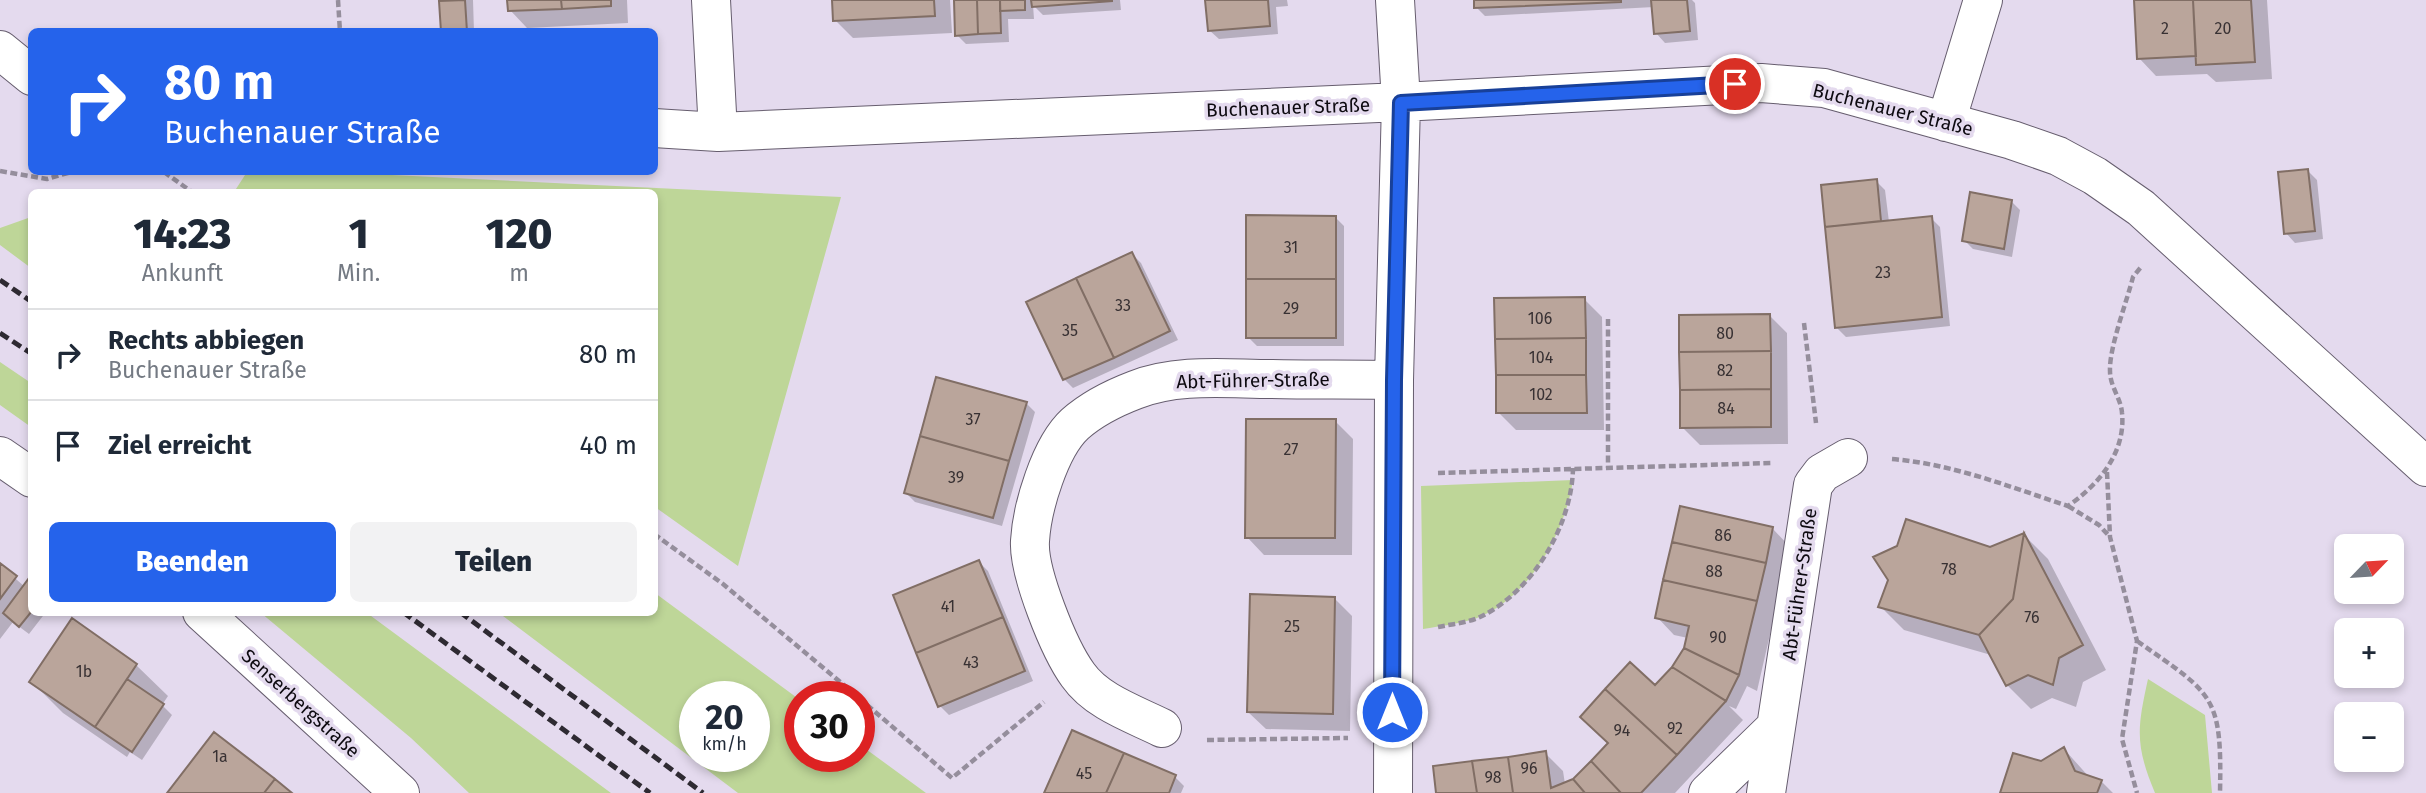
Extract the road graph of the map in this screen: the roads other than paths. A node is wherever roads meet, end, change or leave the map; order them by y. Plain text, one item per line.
1 (711, 0) edge
2 (1395, 0) edge
3 (1983, 0) edge
4 (0, 50) edge
5 (28, 73) edge
6 (1401, 103) junction
7 (1947, 122) junction
8 (658, 128) edge
9 (719, 132) junction
10 (1394, 380) junction
11 (0, 456) edge
12 (1830, 464) road end
13 (2426, 467) edge
14 (28, 475) edge
15 (206, 616) edge
16 (1786, 709) junction
17 (1162, 728) road end
18 (400, 793) edge
19 (1393, 793) edge
20 (1708, 793) edge
21 (1766, 793) edge

1 - 9 street
2 - 6 street
3 - 7 street
4 - 5 street
6 - 7 street, Buchenauer Straße
6 - 9 street, Buchenauer Straße
6 - 10 street
7 - 13 street, Buchenauer Straße
8 - 9 street, Buchenauer Straße
10 - 17 street, Abt-Führer-Straße
10 - 19 street
11 - 14 street
12 - 16 street, Abt-Führer-Straße
15 - 18 street, Senserbergstraße
16 - 20 street
16 - 21 street, Abt-Führer-Straße

